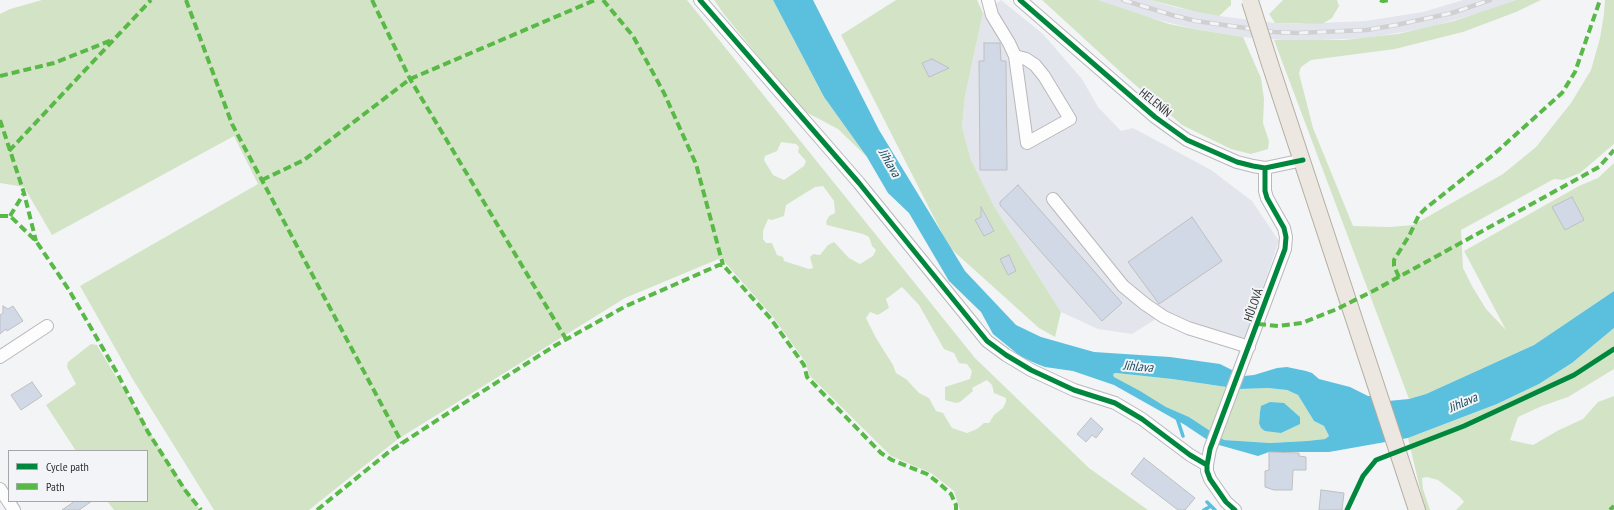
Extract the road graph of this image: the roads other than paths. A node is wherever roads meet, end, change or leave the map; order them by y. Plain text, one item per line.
1 (700, 0) edge
2 (988, 0) edge
3 (1020, 0) edge
4 (1250, 1) edge
5 (1015, 56) junction
6 (1303, 160) junction
7 (1264, 168) junction
8 (1054, 199) dead end
9 (47, 326) dead end
10 (1249, 347) junction
11 (0, 357) edge
12 (1207, 465) junction
13 (0, 489) edge
14 (8, 501) edge
15 (1235, 510) edge
16 (1417, 510) edge

1 - 12 street
2 - 5 street
3 - 7 street, HELENÍN
4 - 6 main road, bridge
5 - 5 street
6 - 7 street, HELENÍN
6 - 16 main road
7 - 10 street, HŮLOVÁ
8 - 10 street
9 - 11 street
10 - 12 street, HŮLOVÁ
12 - 15 street
13 - 14 street

